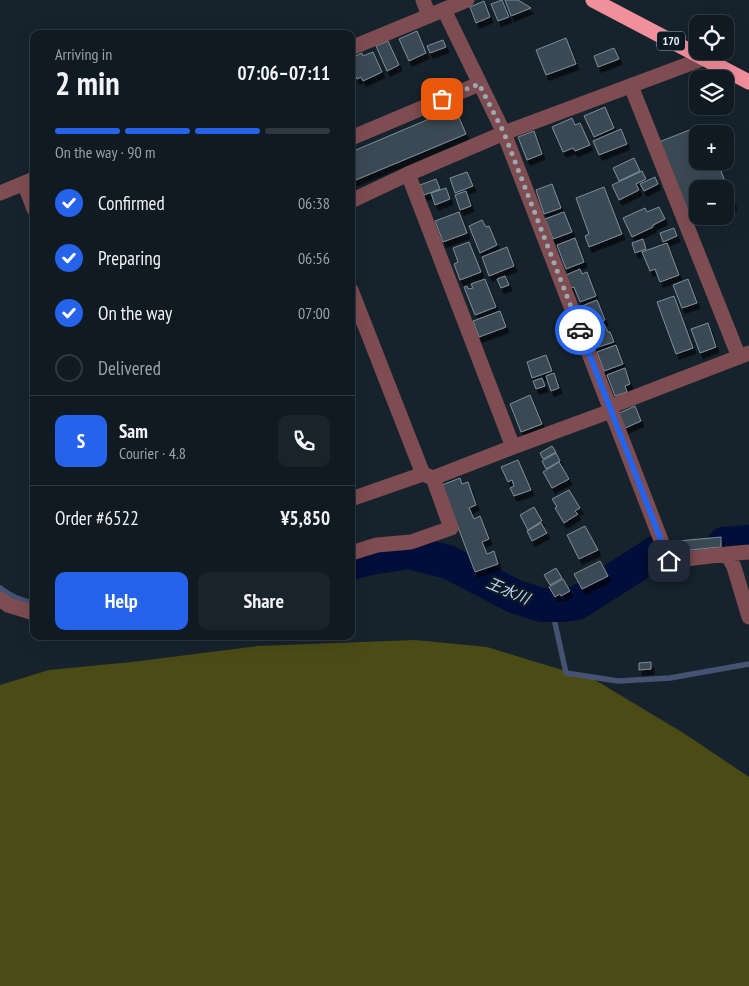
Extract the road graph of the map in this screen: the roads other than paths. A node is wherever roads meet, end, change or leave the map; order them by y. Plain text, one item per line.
1 (423, 0) edge
2 (467, 0) edge
3 (593, 0) edge
4 (444, 10) junction
5 (429, 16) junction
6 (355, 46) edge
7 (689, 50) edge
8 (699, 60) edge
9 (708, 60) edge
10 (749, 82) edge
11 (479, 84) junction
12 (630, 86) junction
13 (504, 133) junction
14 (355, 136) edge
15 (408, 174) junction
16 (29, 181) edge
17 (0, 193) edge
18 (355, 199) edge
19 (355, 300) edge
20 (744, 355) edge
21 (610, 409) junction
22 (512, 447) junction
23 (428, 476) junction
24 (355, 498) edge
25 (355, 552) edge
26 (749, 552) edge
27 (727, 554) junction
28 (0, 599) edge
29 (30, 611) edge
30 (749, 617) edge

1 - 5 street
2 - 4 street
3 - 7 highway, 170
4 - 5 street
4 - 11 street
5 - 6 street
8 - 12 street
9 - 10 highway, 170
11 - 13 street
11 - 14 street
12 - 13 street
12 - 20 street
13 - 15 street
13 - 21 street
15 - 18 street
15 - 22 street
16 - 17 street
19 - 23 street
20 - 21 street
21 - 22 street
21 - 27 street
22 - 23 street
23 - 24 street
23 - 25 street
26 - 27 street
27 - 30 street
28 - 29 street

